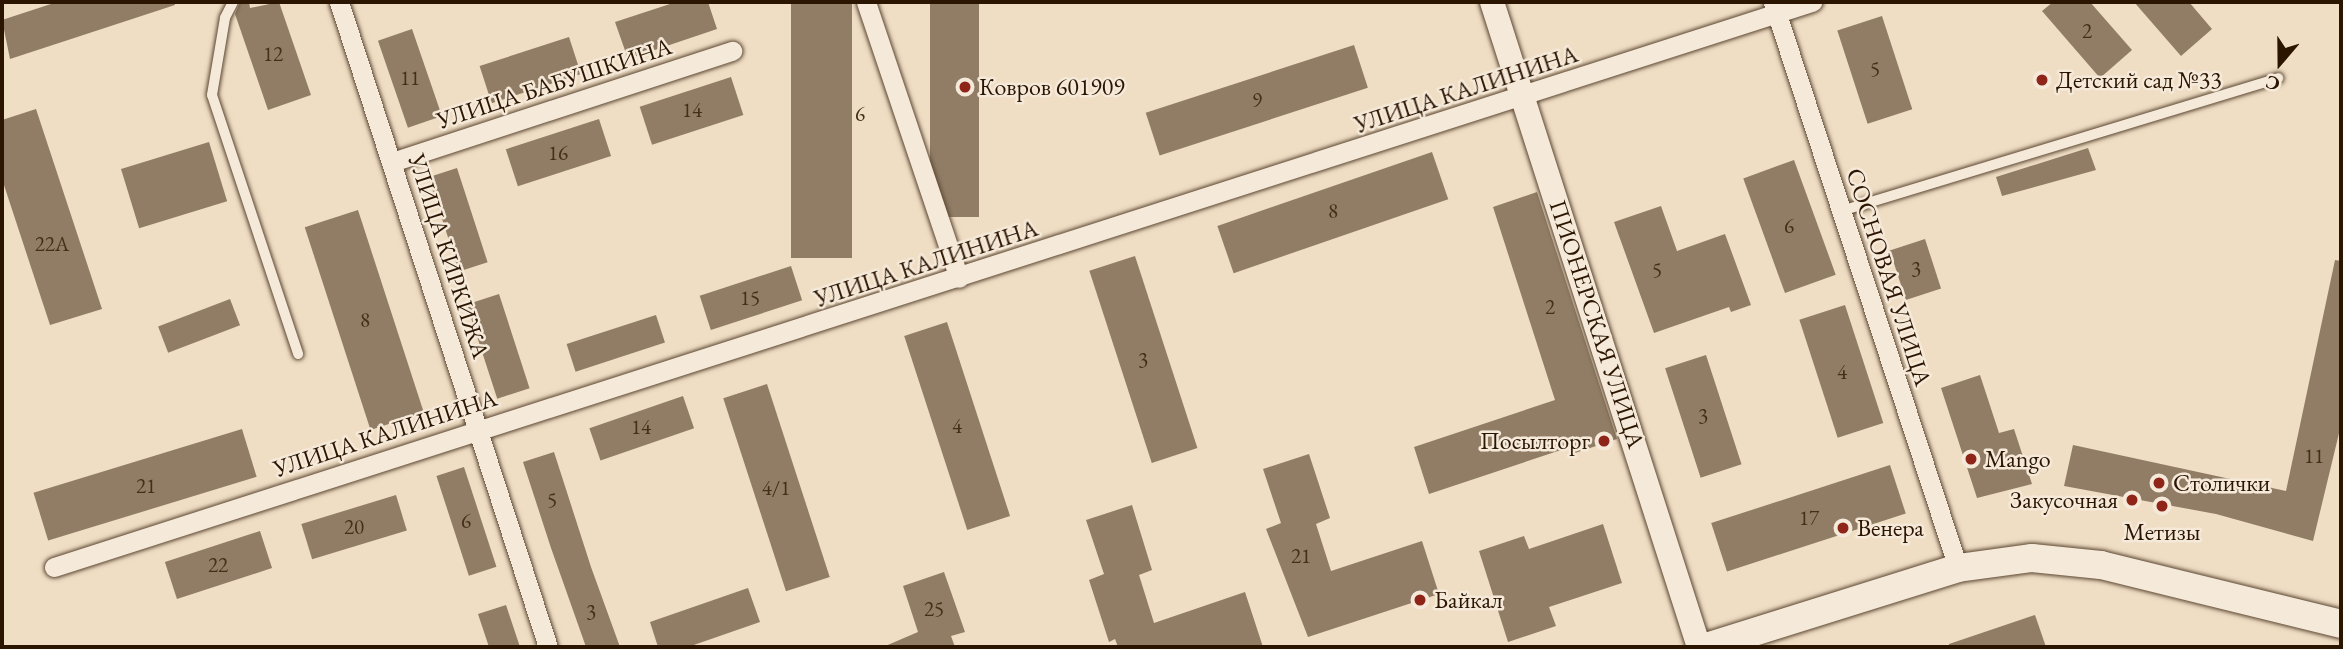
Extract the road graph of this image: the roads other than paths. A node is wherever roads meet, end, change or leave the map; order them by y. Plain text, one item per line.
1 (233, 2) edge
2 (339, 2) edge
3 (866, 2) edge
4 (1492, 2) edge
5 (1812, 2) edge
6 (1775, 7) edge
7 (732, 51) dead end
8 (2278, 78) dead end
9 (1523, 96) junction
10 (392, 162) junction
11 (1841, 211) junction
12 (959, 278) junction
13 (298, 354) dead end
14 (480, 428) junction
15 (54, 567) dead end
16 (1958, 568) junction
17 (2340, 618) edge
18 (548, 647) edge
19 (1699, 647) edge
20 (1706, 647) edge

1 - 13 lane
2 - 10 street, УЛИЦА КИРКИЖА
3 - 12 street
4 - 9 street, ПИОНЕРСКАЯ УЛИЦА
5 - 6 street, УЛИЦА КАЛИНИНА
6 - 9 street, УЛИЦА КАЛИНИНА
6 - 11 street, СОСНОВАЯ УЛИЦА
7 - 10 street, УЛИЦА БАБУШКИНА
8 - 11 lane
9 - 12 street, УЛИЦА КАЛИНИНА
9 - 19 street, ПИОНЕРСКАЯ УЛИЦА
10 - 14 street, УЛИЦА КИРКИЖА
11 - 16 street, СОСНОВАЯ УЛИЦА
12 - 14 street, УЛИЦА КАЛИНИНА
14 - 15 street, УЛИЦА КАЛИНИНА
14 - 18 street, УЛИЦА КИРКИЖА
16 - 17 main road
16 - 20 main road

